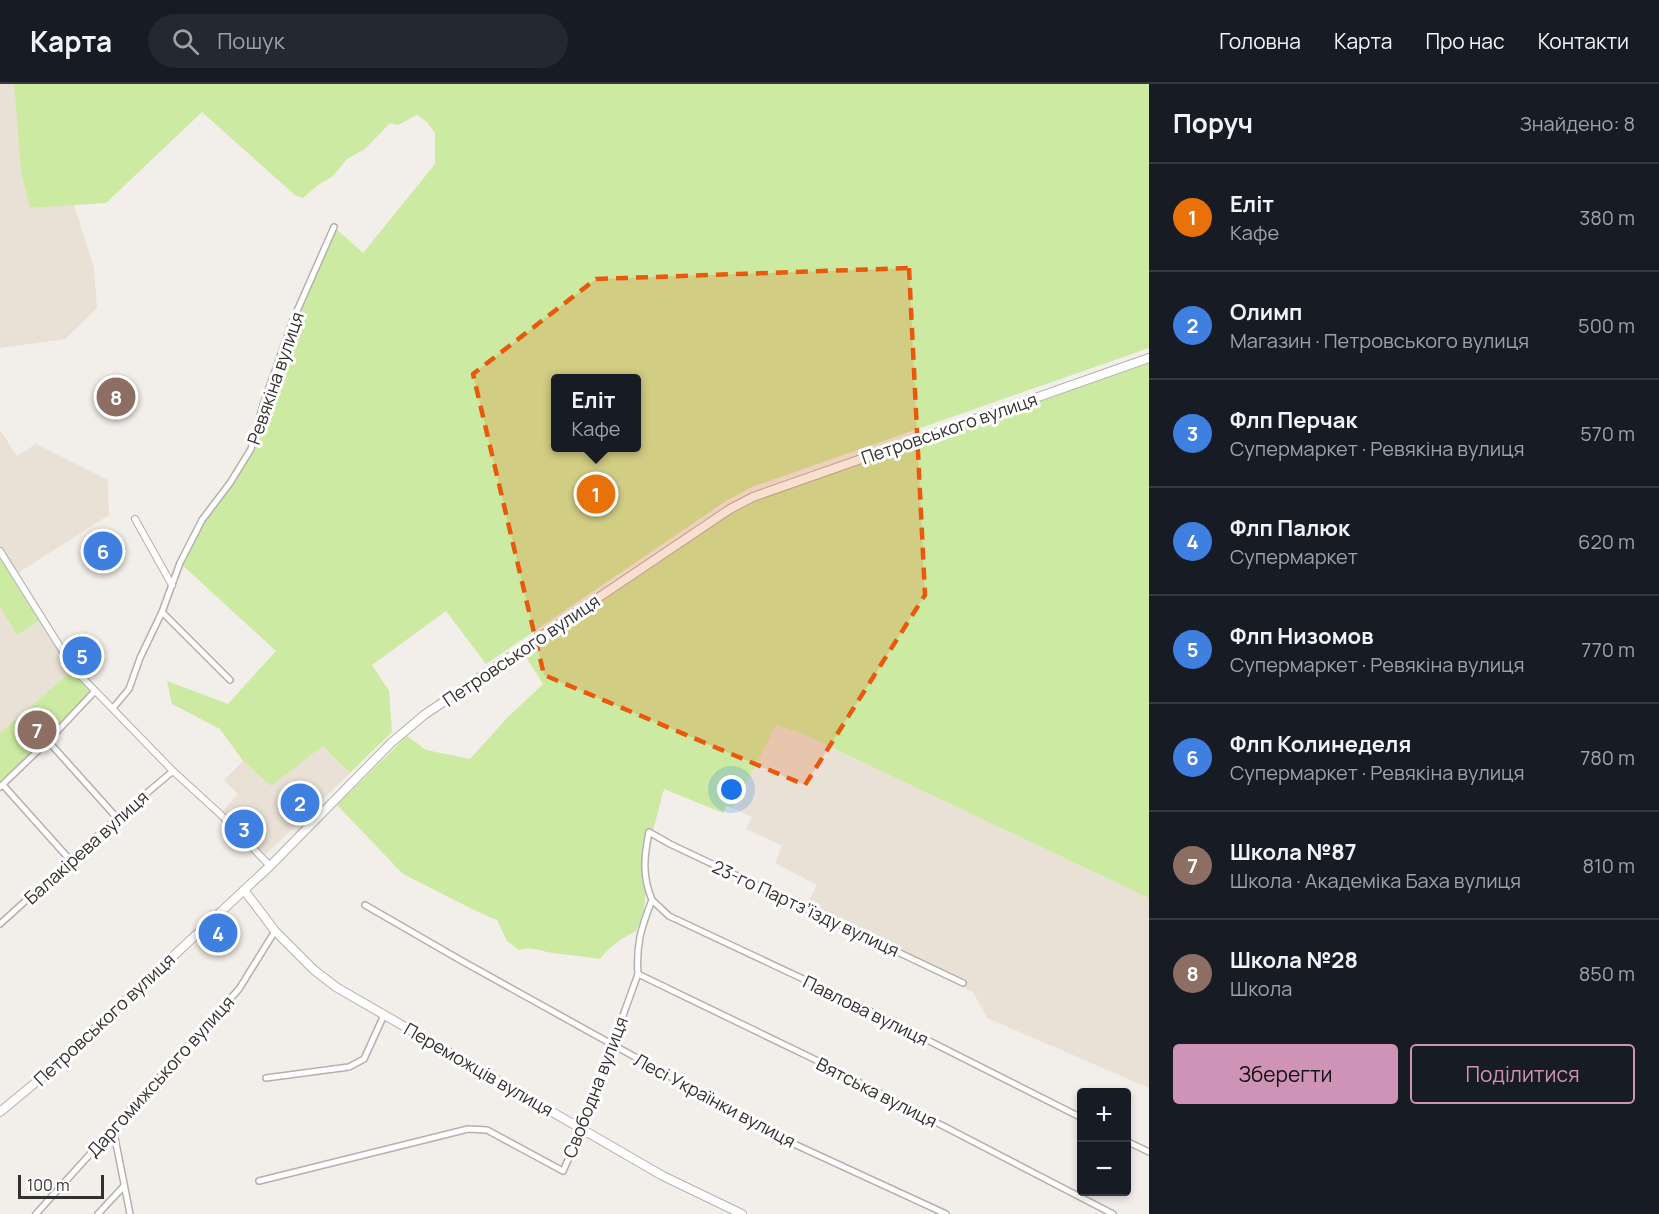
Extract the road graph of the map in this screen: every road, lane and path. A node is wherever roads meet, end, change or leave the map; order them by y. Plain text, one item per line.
1 (334, 227) dead end
2 (1149, 358) edge
3 (135, 519) dead end
4 (0, 551) edge
5 (172, 585) junction
6 (162, 612) junction
7 (230, 680) dead end
8 (95, 691) junction
9 (112, 708) junction
10 (48, 741) junction
11 (173, 771) junction
12 (1, 786) edge
13 (117, 818) junction
14 (71, 861) junction
15 (270, 866) junction
16 (244, 890) junction
17 (652, 900) junction
18 (365, 905) dead end
19 (0, 924) edge
20 (275, 931) junction
21 (638, 974) junction
22 (963, 983) dead end
23 (384, 1015) junction
24 (613, 1044) junction
25 (266, 1078) dead end
26 (0, 1112) edge
27 (1077, 1115) edge
28 (582, 1129) junction
29 (111, 1130) junction
30 (1128, 1142) edge
31 (1149, 1152) edge
32 (259, 1181) dead end
33 (124, 1186) junction
34 (36, 1214) edge
35 (98, 1214) edge
36 (130, 1214) edge
37 (742, 1214) edge
38 (945, 1214) edge
39 (1113, 1214) edge

1 - 5 street, Ревякіна вулиця
2 - 15 main road, Петровського вулиця
3 - 5 street
4 - 8 street
5 - 6 street, Ревякіна вулиця
6 - 7 street
6 - 9 street, Ревякіна вулиця
8 - 9 street
8 - 10 street
9 - 11 street
10 - 12 street
10 - 13 street
11 - 13 street, Балакірева вулиця
11 - 15 street
12 - 14 street
13 - 14 street, Балакірева вулиця
14 - 19 street, Балакірева вулиця
15 - 16 main road, Петровського вулиця
16 - 20 main road, Переможців вулиця
16 - 26 main road, Петровського вулиця
17 - 21 street, Свободна вулиця
17 - 22 street, 23-го Партз’їзду вулиця
17 - 27 street, Павлова вулиця
18 - 24 street, Лесі Українки вулиця
20 - 23 main road, Переможців вулиця
20 - 29 street, Даргомижського вулиця
21 - 24 street, Свободна вулиця
21 - 39 street, Вятська вулиця
23 - 25 street
23 - 28 main road, Переможців вулиця
24 - 28 street, Свободна вулиця
24 - 38 street, Лесі Українки вулиця
28 - 32 street, Свободна вулиця
28 - 37 main road, Переможців вулиця
29 - 33 street
29 - 34 street, Даргомижського вулиця
30 - 31 street
33 - 35 street
33 - 36 street

